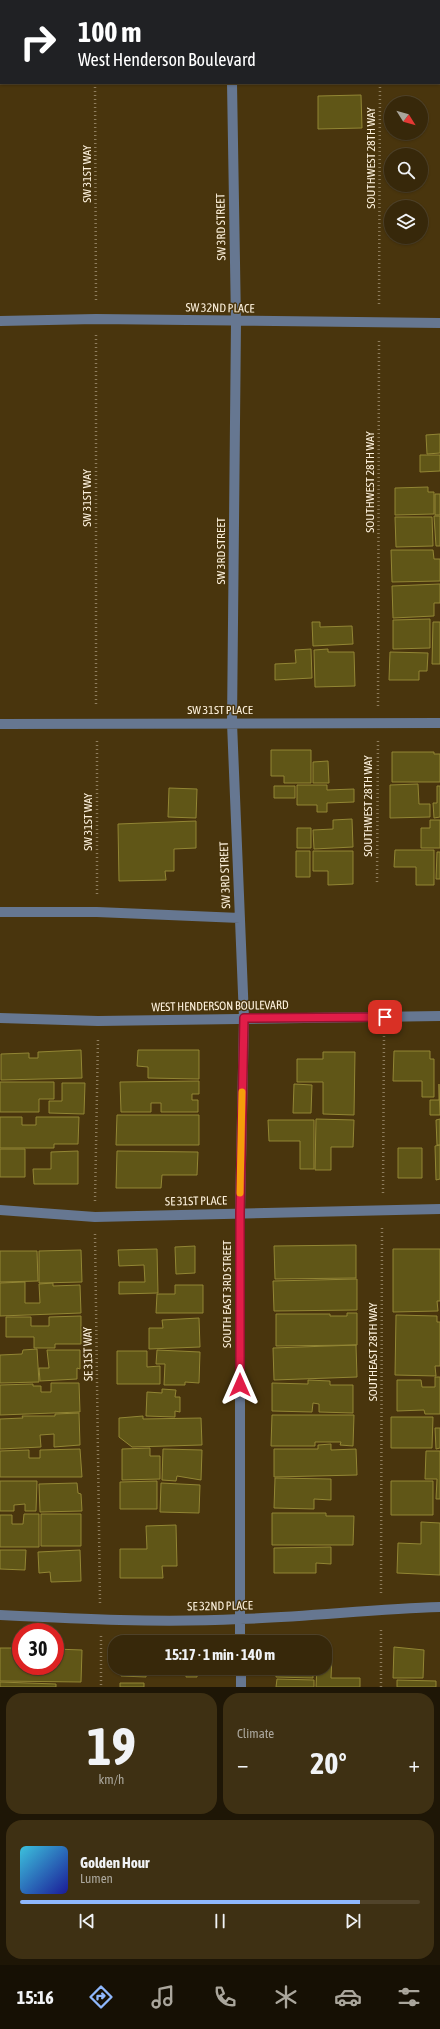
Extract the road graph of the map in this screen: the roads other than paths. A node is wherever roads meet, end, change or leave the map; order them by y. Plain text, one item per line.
1 (232, 84) edge
2 (0, 321) edge
3 (236, 322) junction
4 (440, 323) edge
5 (440, 722) edge
6 (232, 723) junction
7 (0, 724) edge
8 (0, 912) edge
9 (240, 918) junction
10 (440, 1016) edge
11 (0, 1018) edge
12 (244, 1018) junction
13 (440, 1209) edge
14 (0, 1210) edge
15 (240, 1213) junction
16 (440, 1607) edge
17 (0, 1615) edge
18 (240, 1620) junction
19 (240, 1635) edge
20 (241, 1675) edge
21 (241, 1687) edge

1 - 3 street, SW 3RD STREET
2 - 3 street, SW 32ND PLACE
3 - 4 street, SW 32ND PLACE
3 - 6 street, SW 3RD STREET
5 - 6 street, SW 31ST PLACE
6 - 7 street, SW 31ST PLACE
6 - 9 street, SW 3RD STREET
8 - 9 street
9 - 12 street, SW 3RD STREET
10 - 12 street, WEST HENDERSON BOULEVARD
11 - 12 street, WEST HENDERSON BOULEVARD
12 - 15 street, SOUTH EAST 3RD STREET
13 - 15 street, SE 31ST PLACE
14 - 15 street, SE 31ST PLACE
15 - 18 street, SOUTH EAST 3RD STREET
16 - 18 street, SE 32ND PLACE
17 - 18 street, SE 32ND PLACE
18 - 19 street, SOUTH EAST 3RD STREET
20 - 21 street

